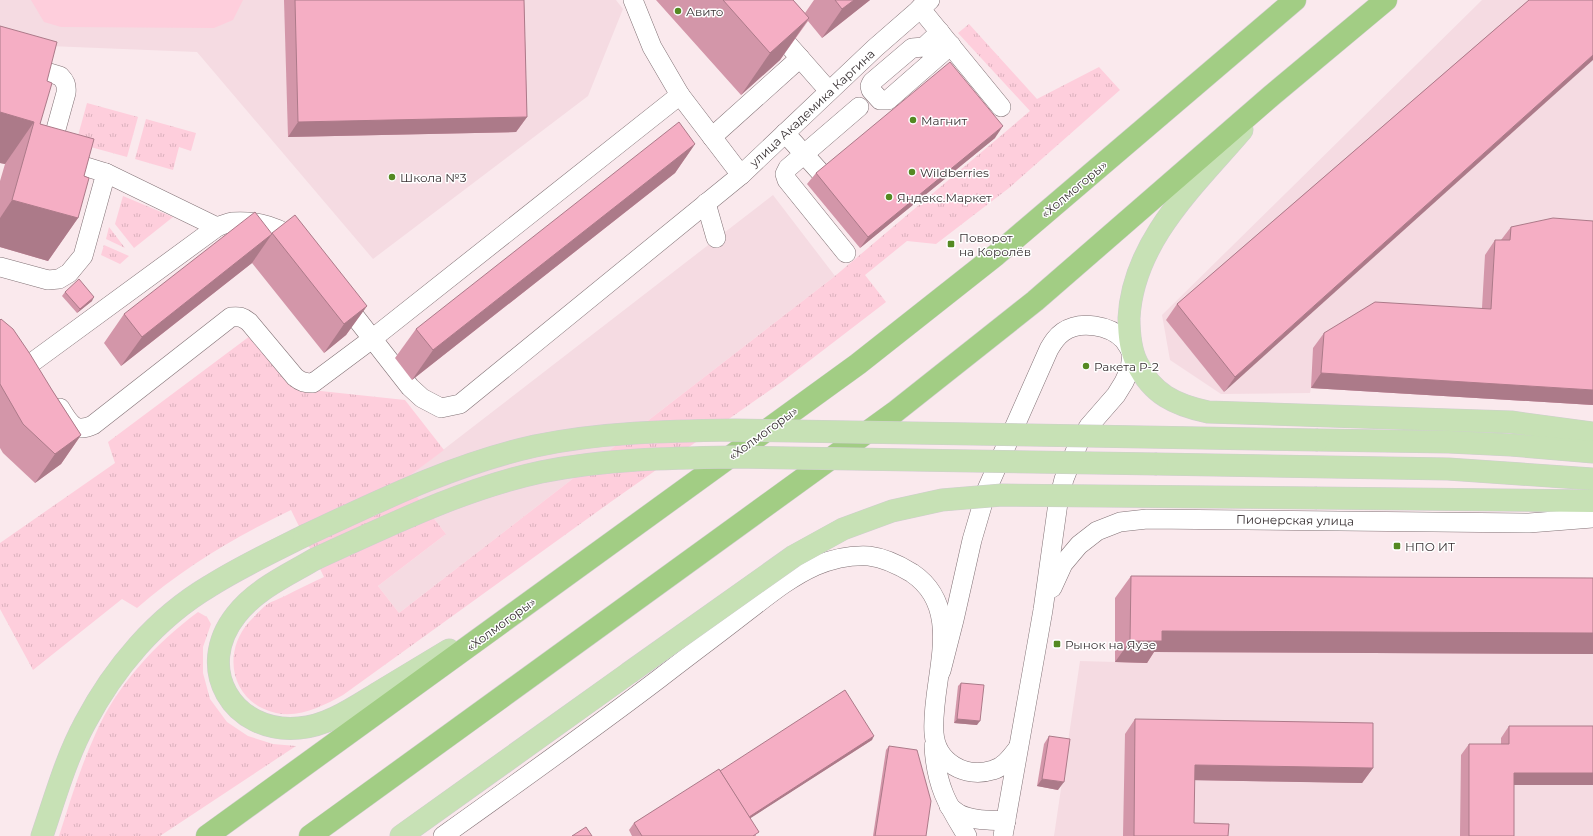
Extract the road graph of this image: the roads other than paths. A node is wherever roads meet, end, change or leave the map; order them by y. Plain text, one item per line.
1 (633, 0) edge
2 (759, 0) edge
3 (1295, 0) edge
4 (1386, 0) edge
5 (925, 4) edge
6 (0, 58) edge
7 (800, 58) junction
8 (829, 91) junction
9 (680, 95) junction
10 (1271, 96) junction
11 (859, 107) dead end
12 (1001, 107) dead end
13 (784, 133) junction
14 (712, 137) junction
15 (804, 154) junction
16 (106, 173) junction
17 (821, 173) edge
18 (741, 175) junction
19 (706, 203) junction
20 (217, 227) junction
21 (716, 238) dead end
22 (846, 253) dead end
23 (308, 254) edge
24 (0, 266) edge
25 (331, 285) edge
26 (372, 339) junction
27 (18, 347) edge
28 (1132, 354) junction
29 (51, 396) edge
30 (1593, 434) edge
31 (1593, 452) edge
32 (1593, 479) edge
33 (1593, 501) edge
34 (1593, 518) edge
35 (534, 600) junction
36 (1043, 610) junction
37 (940, 670) junction
38 (934, 734) junction
39 (1018, 748) junction
40 (948, 806) junction
41 (1004, 828) edge
42 (42, 836) edge
43 (207, 836) edge
44 (310, 836) edge
45 (401, 836) edge
46 (443, 836) edge
47 (967, 836) edge

1 - 9 street, улица Академика Каргина
2 - 7 street
3 - 35 highway, «Холмогоры»
4 - 10 highway
5 - 8 street, улица Академика Каргина
5 - 12 street
6 - 16 street
7 - 8 street
7 - 14 street
8 - 13 street, улица Академика Каргина
9 - 14 street, улица Академика Каргина
9 - 26 street
10 - 28 main road
10 - 44 highway
11 - 15 street
13 - 15 street
13 - 18 street, улица Академика Каргина
14 - 18 street, улица Академика Каргина
15 - 17 street
15 - 22 street
16 - 20 street
16 - 24 street
18 - 19 street
19 - 21 street
19 - 26 street
20 - 23 street
20 - 27 street
25 - 26 street
26 - 29 street
28 - 30 main road
28 - 36 street
28 - 37 street
31 - 42 main road, bridge
32 - 35 main road, bridge
33 - 45 main road, Пионерская улица, bridge
34 - 36 street, Пионерская улица
35 - 43 highway, «Холмогоры»
36 - 39 street
37 - 38 street
37 - 46 street
38 - 39 street
38 - 40 street
39 - 41 street
40 - 41 street
40 - 47 street

